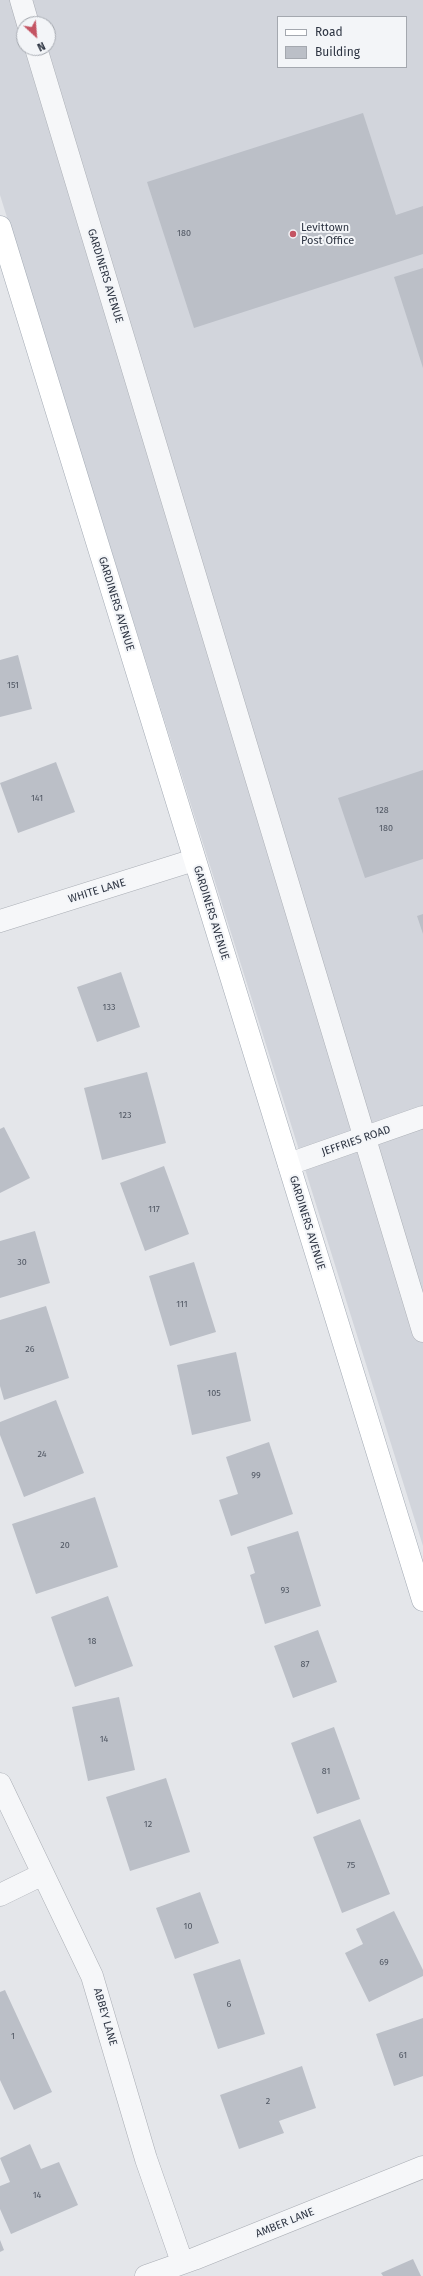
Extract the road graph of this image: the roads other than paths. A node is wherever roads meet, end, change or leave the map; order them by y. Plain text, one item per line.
1 (21, 0) edge
2 (26, 16) edge
3 (38, 56) edge
4 (0, 226) edge
5 (194, 860) junction
6 (0, 921) edge
7 (423, 1117) edge
8 (365, 1138) junction
9 (289, 1164) junction
10 (423, 1331) edge
11 (423, 1600) edge
12 (0, 1784) edge
13 (43, 1874) junction
14 (0, 1895) edge
15 (423, 2168) edge
16 (182, 2262) junction
17 (146, 2276) edge

1 - 2 street
3 - 8 street, GARDINERS AVENUE
4 - 5 main road, GARDINERS AVENUE
5 - 6 street, WHITE LANE
5 - 9 main road, GARDINERS AVENUE
7 - 8 street, JEFFRIES ROAD
8 - 9 street, JEFFRIES ROAD
8 - 10 street, GARDINERS AVENUE
9 - 11 main road, GARDINERS AVENUE
12 - 13 street, ABBEY LANE
13 - 14 street
13 - 16 street, ABBEY LANE
15 - 16 street, AMBER LANE
16 - 17 street, AMBER LANE

